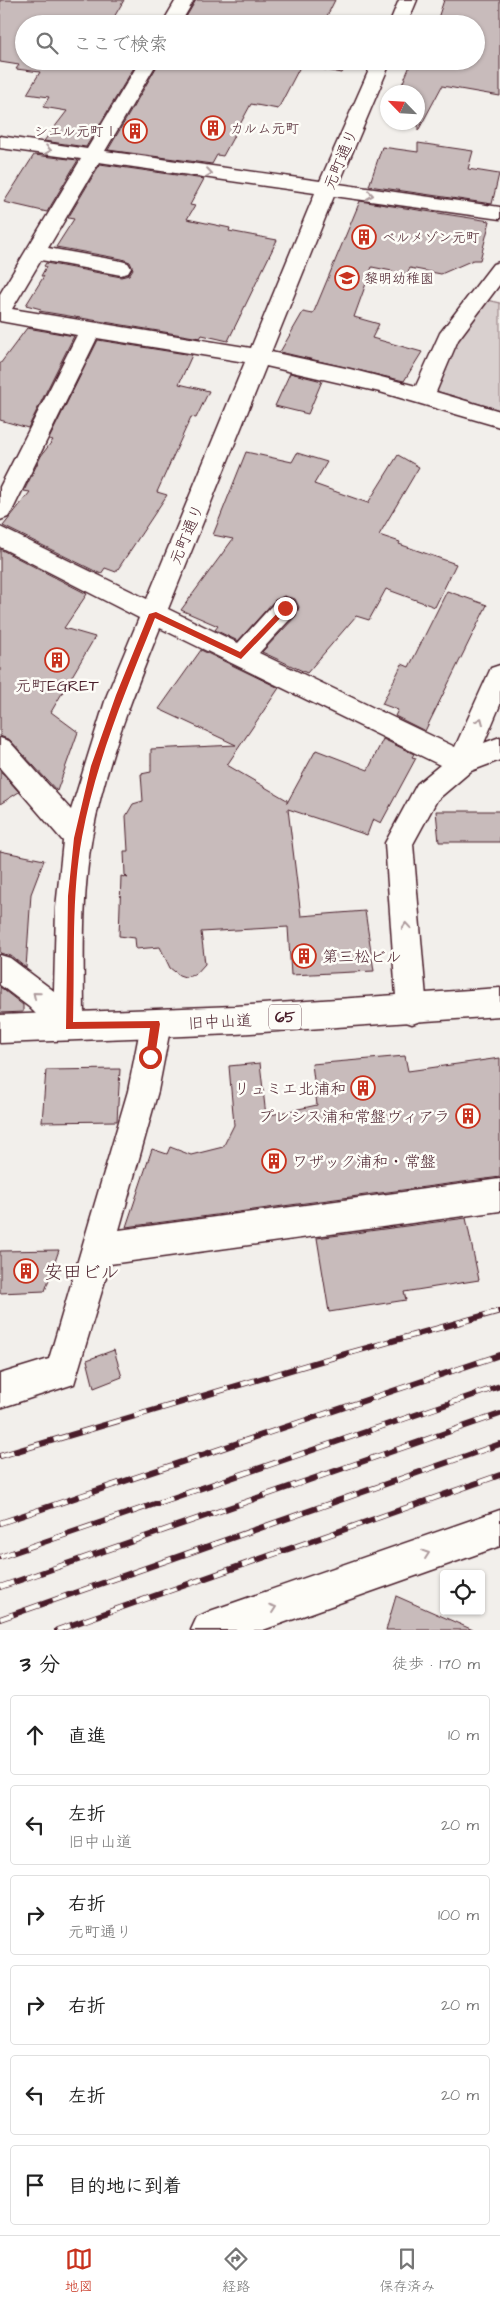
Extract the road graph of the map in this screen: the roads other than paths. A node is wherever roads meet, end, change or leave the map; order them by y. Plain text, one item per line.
1 (185, 0) edge
2 (408, 0) edge
3 (176, 15) edge
4 (402, 15) edge
5 (144, 70) edge
6 (378, 70) edge
7 (0, 142) edge
8 (92, 156) junction
9 (327, 189) junction
10 (500, 213) edge
11 (36, 252) junction
12 (121, 268) dead end
13 (500, 269) edge
14 (491, 296) edge
15 (2, 304) edge
16 (90, 331) junction
17 (259, 357) junction
18 (423, 394) junction
19 (500, 419) edge
20 (0, 511) edge
21 (0, 536) edge
22 (285, 608) dead end
23 (153, 614) junction
24 (241, 656) junction
25 (500, 675) edge
26 (500, 748) edge
27 (0, 749) edge
28 (462, 763) junction
29 (78, 838) junction
30 (0, 968) edge
31 (500, 1002) edge
32 (412, 1010) junction
33 (156, 1024) junction
34 (69, 1026) junction
35 (0, 1029) edge
36 (500, 1195) edge
37 (99, 1249) junction
38 (0, 1391) edge
39 (500, 1528) edge
40 (210, 1630) edge

1 - 3 street
2 - 4 street
5 - 8 street
6 - 9 street, 元町通り
7 -> 8 street
8 -> 9 street
8 - 11 street
9 -> 10 street
9 - 17 street, 元町通り
11 - 12 street
11 - 15 street
13 - 14 street
14 - 18 street
15 - 16 street
16 - 17 street
16 - 20 street
17 - 18 street
17 - 23 street, 元町通り
18 - 19 street
21 - 23 street
22 - 24 street
23 - 24 street
23 - 29 street, 元町通り
24 - 28 street
28 -> 25 street
26 - 28 street
27 - 29 street
32 -> 28 street
29 - 34 street, 元町通り
34 -> 30 street
31 - 32 street, 旧中山道 / 65
32 - 33 street, 旧中山道 / 65
33 - 34 street, 旧中山道 / 65
33 - 37 street
34 - 35 street, 旧中山道 / 65
36 - 37 street
37 - 38 street
40 -> 39 street

